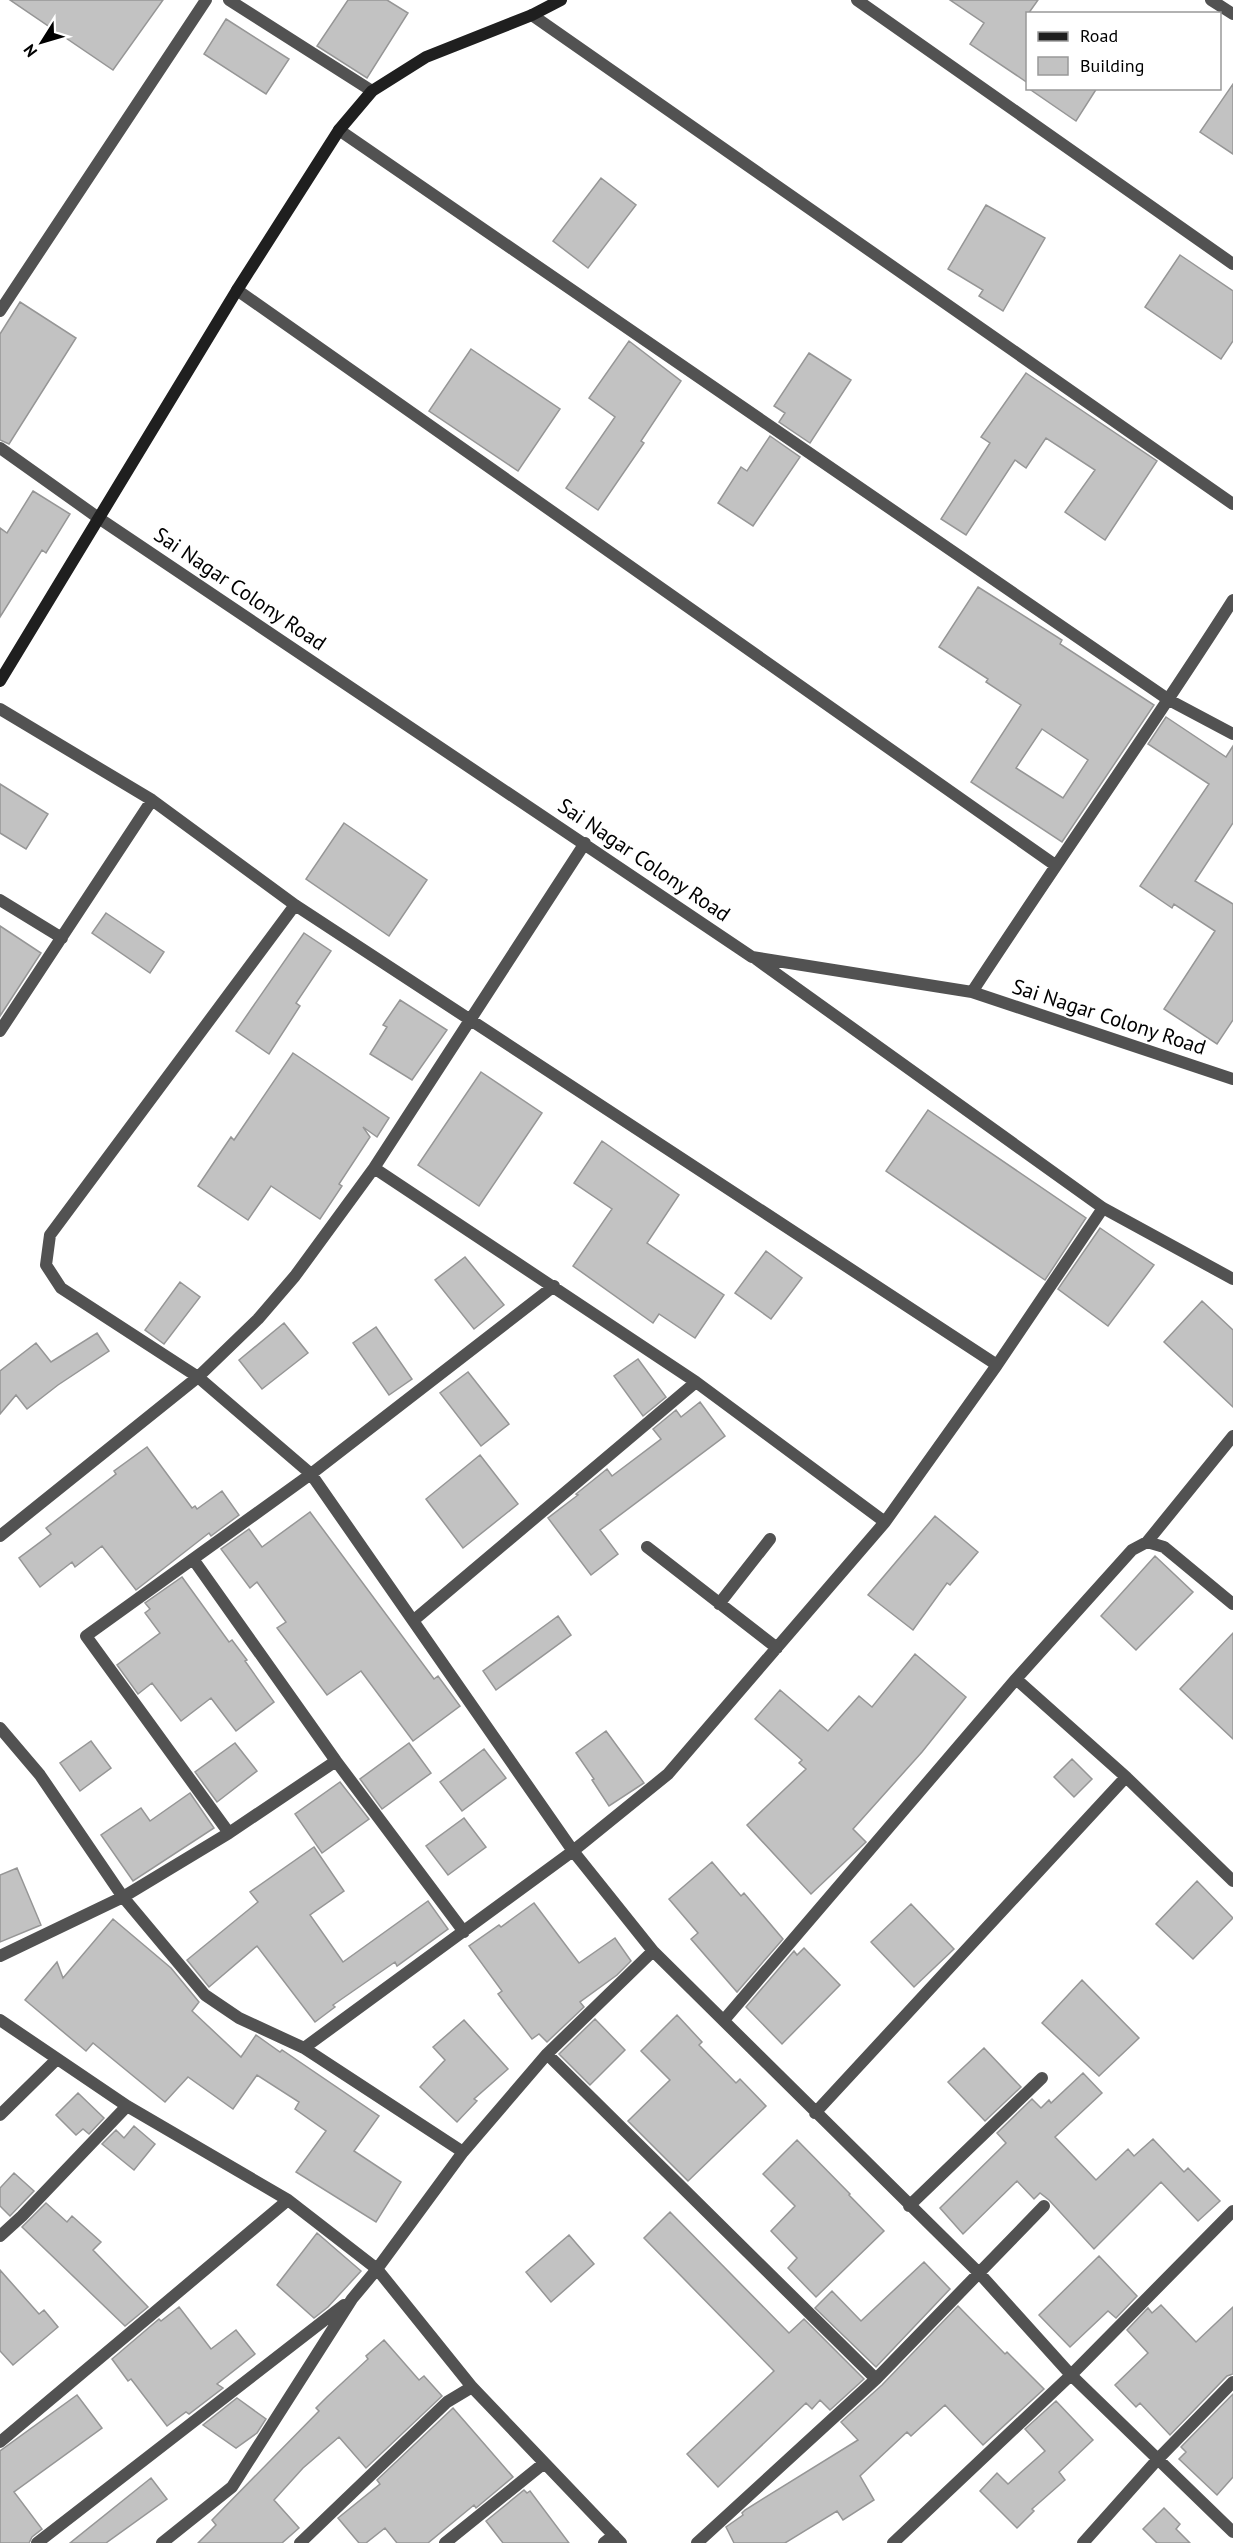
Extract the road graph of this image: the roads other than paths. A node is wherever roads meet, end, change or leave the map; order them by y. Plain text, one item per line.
1 (206, 0) edge
2 (229, 0) edge
3 (561, 0) edge
4 (857, 0) edge
5 (1211, 0) edge
6 (1233, 14) edge
7 (532, 15) junction
8 (372, 91) junction
9 (339, 130) junction
10 (1233, 264) edge
11 (237, 290) junction
12 (0, 311) edge
13 (0, 448) edge
14 (1233, 504) edge
15 (100, 519) junction
16 (1233, 600) edge
17 (0, 681) edge
18 (1169, 700) junction
19 (0, 709) edge
20 (1233, 734) edge
21 (152, 800) junction
22 (585, 843) junction
23 (1054, 865) junction
24 (0, 900) edge
25 (295, 905) junction
26 (62, 938) junction
27 (752, 957) junction
28 (972, 992) junction
29 (470, 1020) junction
30 (0, 1031) edge
31 (1233, 1079) edge
32 (374, 1168) junction
33 (1103, 1208) junction
34 (1233, 1279) edge
35 (554, 1286) junction
36 (997, 1365) junction
37 (198, 1377) junction
38 (696, 1382) junction
39 (1233, 1436) edge
40 (311, 1474) junction
41 (885, 1522) junction
42 (0, 1536) edge
43 (770, 1539) dead end
44 (1147, 1542) junction
45 (647, 1547) dead end
46 (194, 1559) junction
47 (719, 1604) junction
48 (1233, 1604) edge
49 (414, 1620) junction
50 (777, 1648) junction
51 (1016, 1678) junction
52 (0, 1728) edge
53 (336, 1761) junction
54 (1126, 1777) junction
55 (229, 1833) junction
56 (573, 1851) junction
57 (1233, 1881) edge
58 (123, 1897) junction
59 (464, 1932) junction
60 (653, 1951) junction
61 (0, 1956) edge
62 (0, 2020) edge
63 (724, 2020) junction
64 (304, 2048) junction
65 (547, 2054) junction
66 (57, 2059) junction
67 (1042, 2078) dead end
68 (127, 2106) junction
69 (815, 2113) junction
70 (0, 2115) edge
71 (463, 2152) junction
72 (288, 2200) junction
73 (909, 2206) junction
74 (1044, 2206) dead end
75 (1233, 2211) edge
76 (0, 2236) edge
77 (377, 2269) junction
78 (980, 2274) junction
79 (352, 2299) junction
80 (1071, 2375) junction
81 (876, 2379) junction
82 (1233, 2382) edge
83 (472, 2387) junction
84 (0, 2442) edge
85 (1156, 2460) junction
86 (543, 2464) junction
87 (1233, 2532) edge
88 (613, 2540) edge
89 (37, 2543) edge
90 (162, 2543) edge
91 (300, 2543) edge
92 (445, 2543) edge
93 (697, 2543) edge
94 (893, 2543) edge
95 (1083, 2543) edge

1 - 12 street
2 - 8 street
3 - 7 street
4 - 10 street
5 - 6 street
7 - 8 street
7 - 14 street
8 - 9 street
9 - 11 street
9 - 18 street
11 - 15 street
11 - 23 street
13 - 15 street, Sai Nagar Colony Road
15 - 17 street
15 - 22 street, Sai Nagar Colony Road
16 - 18 street
18 - 20 street
18 - 23 street
19 - 21 street
21 - 25 street
21 - 26 street
22 - 27 street, Sai Nagar Colony Road
22 - 29 street
23 - 28 street
24 - 26 street
25 - 29 street
25 - 37 street
26 - 30 street
27 - 28 street, Sai Nagar Colony Road
27 - 33 street
28 - 31 street, Sai Nagar Colony Road
29 - 32 street
29 - 36 street
32 - 35 street
32 - 37 street
33 - 34 street
33 - 36 street
35 - 38 street
35 - 40 street
36 - 41 street
37 - 40 street
37 - 42 street
38 - 41 street
38 - 49 street
39 - 44 street
40 - 46 street
40 - 49 street
41 - 50 street
43 - 47 street
44 - 48 street
44 - 51 street
45 - 47 street
46 - 53 street
46 - 55 street
47 - 50 street
49 - 56 street
50 - 56 street
51 - 54 street
51 - 63 street
52 - 58 street
53 - 55 street
53 - 59 street
54 - 57 street
54 - 69 street
55 - 58 street
56 - 59 street
56 - 60 street
58 - 61 street
58 - 64 street
59 - 64 street
60 - 63 street
60 - 65 street
62 - 66 street
63 - 69 street
64 - 71 street
65 - 71 street
65 - 81 street
66 - 68 street
66 - 70 street
67 - 73 street
68 - 72 street
68 - 76 street
69 - 73 street
71 - 77 street
72 - 77 street
72 - 84 street
73 - 78 street
74 - 78 street
75 - 80 street
77 - 79 street
77 - 83 street
78 - 80 street
78 - 81 street
79 - 89 street
79 - 90 street
80 - 85 street
80 - 94 street
81 - 93 street
82 - 85 street
83 - 86 street
83 - 91 street
85 - 87 street
85 - 95 street
86 - 88 street
86 - 92 street

